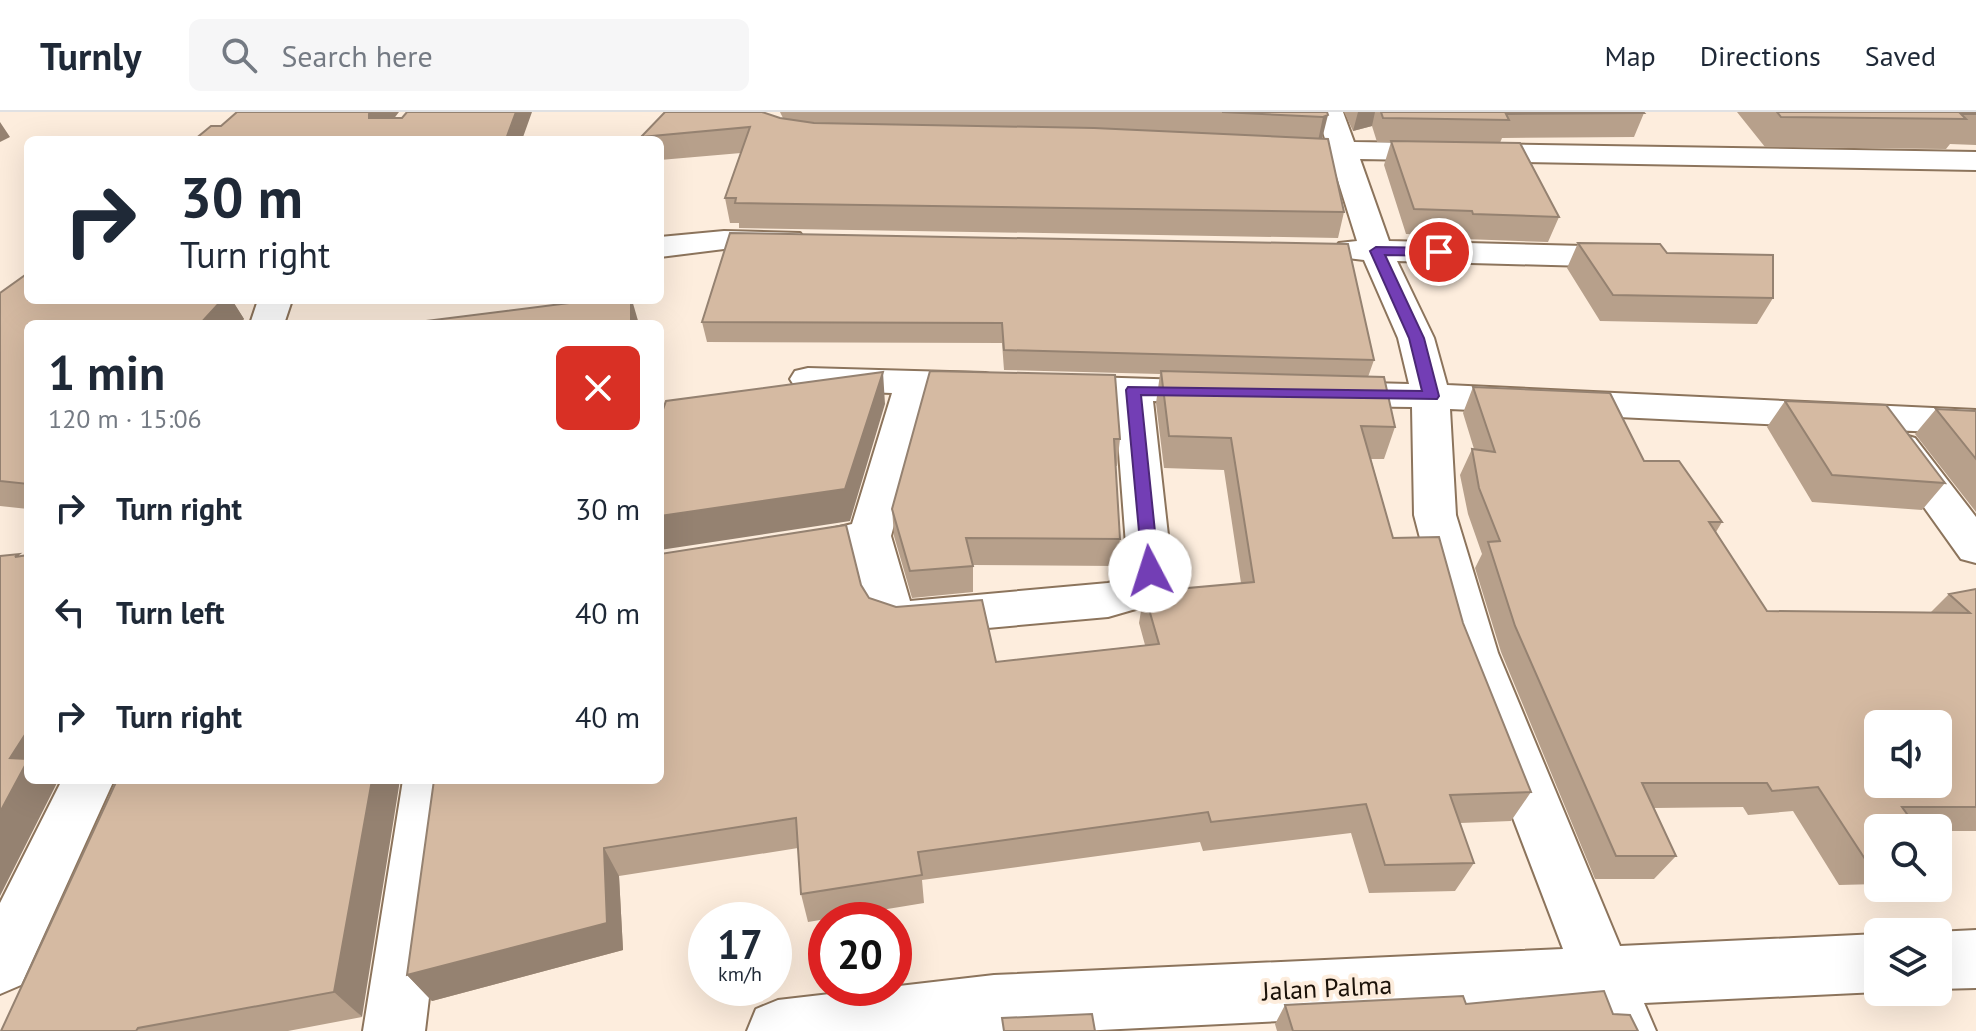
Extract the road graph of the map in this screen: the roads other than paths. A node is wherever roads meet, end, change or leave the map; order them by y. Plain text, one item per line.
1 (1330, 112) edge
2 (1248, 148) edge
3 (1343, 153) junction
4 (1976, 161) edge
5 (815, 240) edge
6 (664, 247) edge
7 (1314, 249) edge
8 (1376, 251) junction
9 (1625, 257) edge
10 (808, 379) edge
11 (914, 381) junction
12 (1133, 390) junction
13 (1431, 396) junction
14 (1880, 419) junction
15 (1976, 422) edge
16 (870, 536) junction
17 (811, 545) edge
18 (1976, 548) edge
19 (86, 784) edge
20 (428, 784) edge
21 (1976, 959) edge
22 (1952, 960) edge
23 (1864, 964) edge
24 (0, 965) edge
25 (1600, 974) junction
26 (394, 1031) edge
27 (778, 1031) edge
28 (1625, 1031) edge

1 - 3 street
2 - 3 street
3 - 4 street
3 - 8 street
5 - 6 street
7 - 8 street
8 - 9 street
8 - 13 street
10 - 11 street
11 - 12 street
11 - 16 street
12 - 13 street
12 - 16 street
13 - 14 street
13 - 25 street
14 - 15 street
14 - 18 street
16 - 17 street
19 - 24 street
20 - 26 street
21 - 22 street
23 - 25 street, Jalan Palma
25 - 27 street, Jalan Palma
25 - 28 street

